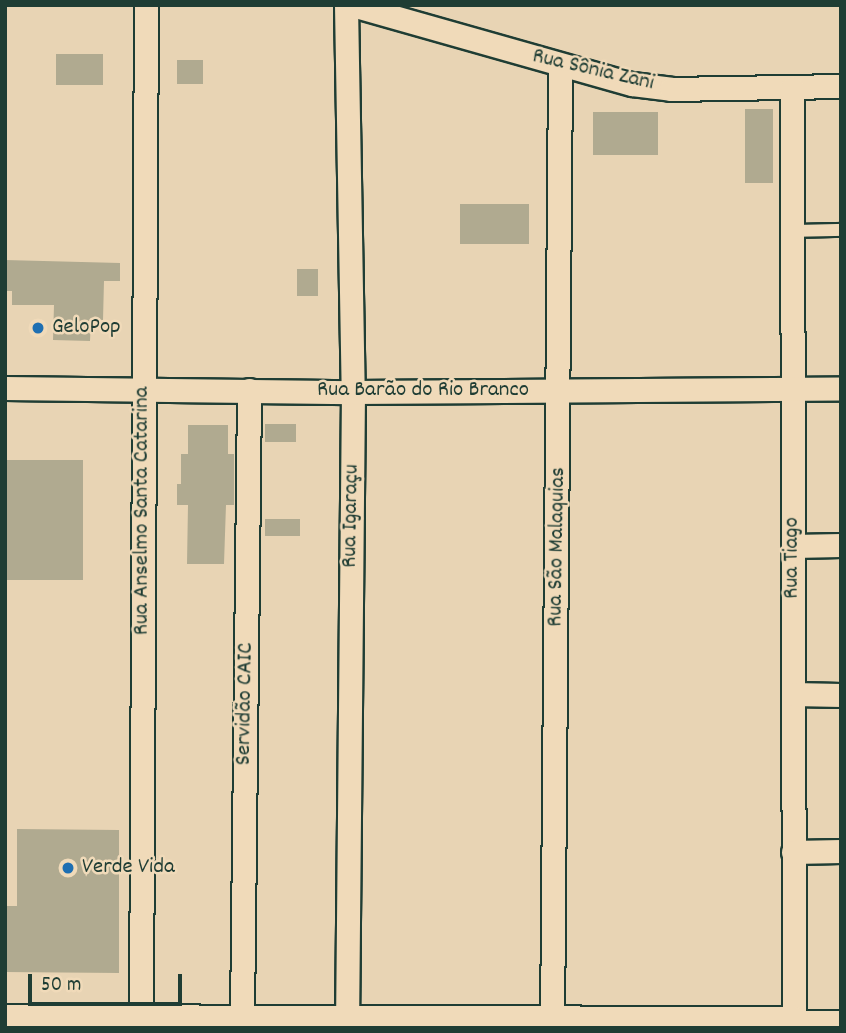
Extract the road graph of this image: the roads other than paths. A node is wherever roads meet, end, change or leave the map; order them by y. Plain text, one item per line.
1 (146, 5) edge
2 (346, 5) edge
3 (352, 5) edge
4 (560, 66) junction
5 (841, 86) edge
6 (792, 88) junction
7 (841, 230) edge
8 (792, 232) junction
9 (5, 388) edge
10 (144, 388) junction
11 (792, 389) junction
12 (841, 389) edge
13 (249, 390) junction
14 (354, 392) junction
15 (560, 392) junction
16 (841, 545) edge
17 (793, 546) junction
18 (793, 694) junction
19 (841, 695) edge
20 (841, 851) edge
21 (793, 852) junction
22 (141, 1018) junction
23 (242, 1018) junction
24 (5, 1020) edge
25 (841, 1022) edge
26 (347, 1023) edge
27 (552, 1025) edge
28 (794, 1025) edge

1 - 10 street, Rua Anselmo Santa Catarina
2 - 14 street, Rua Igaraçu
3 - 4 street, Rua Sônia Zani
4 - 6 street, Rua Sônia Zani
4 - 15 street, Rua São Malaquias
5 - 6 street, Rua Sônia Zani
6 - 8 street, Rua Tiago
7 - 8 lane
8 - 11 street, Rua Tiago
9 - 10 street, Rua Barão do Rio Branco
10 - 13 street, Rua Barão do Rio Branco
10 - 22 street, Rua Anselmo Santa Catarina
11 - 12 street, Rua Barão do Rio Branco
11 - 15 street, Rua Barão do Rio Branco
11 - 17 street, Rua Tiago
13 - 14 street, Rua Barão do Rio Branco
13 - 23 street, Servidão CAIC
14 - 15 street, Rua Barão do Rio Branco
14 - 26 street, Rua Igaraçu
15 - 27 street, Rua São Malaquias
16 - 17 street
17 - 18 street, Rua Tiago
18 - 19 street
18 - 21 street, Rua Tiago
20 - 21 street
21 - 28 street, Rua Tiago
22 - 23 street
22 - 24 street
23 - 26 street
25 - 28 street
26 - 27 street
27 - 28 street

